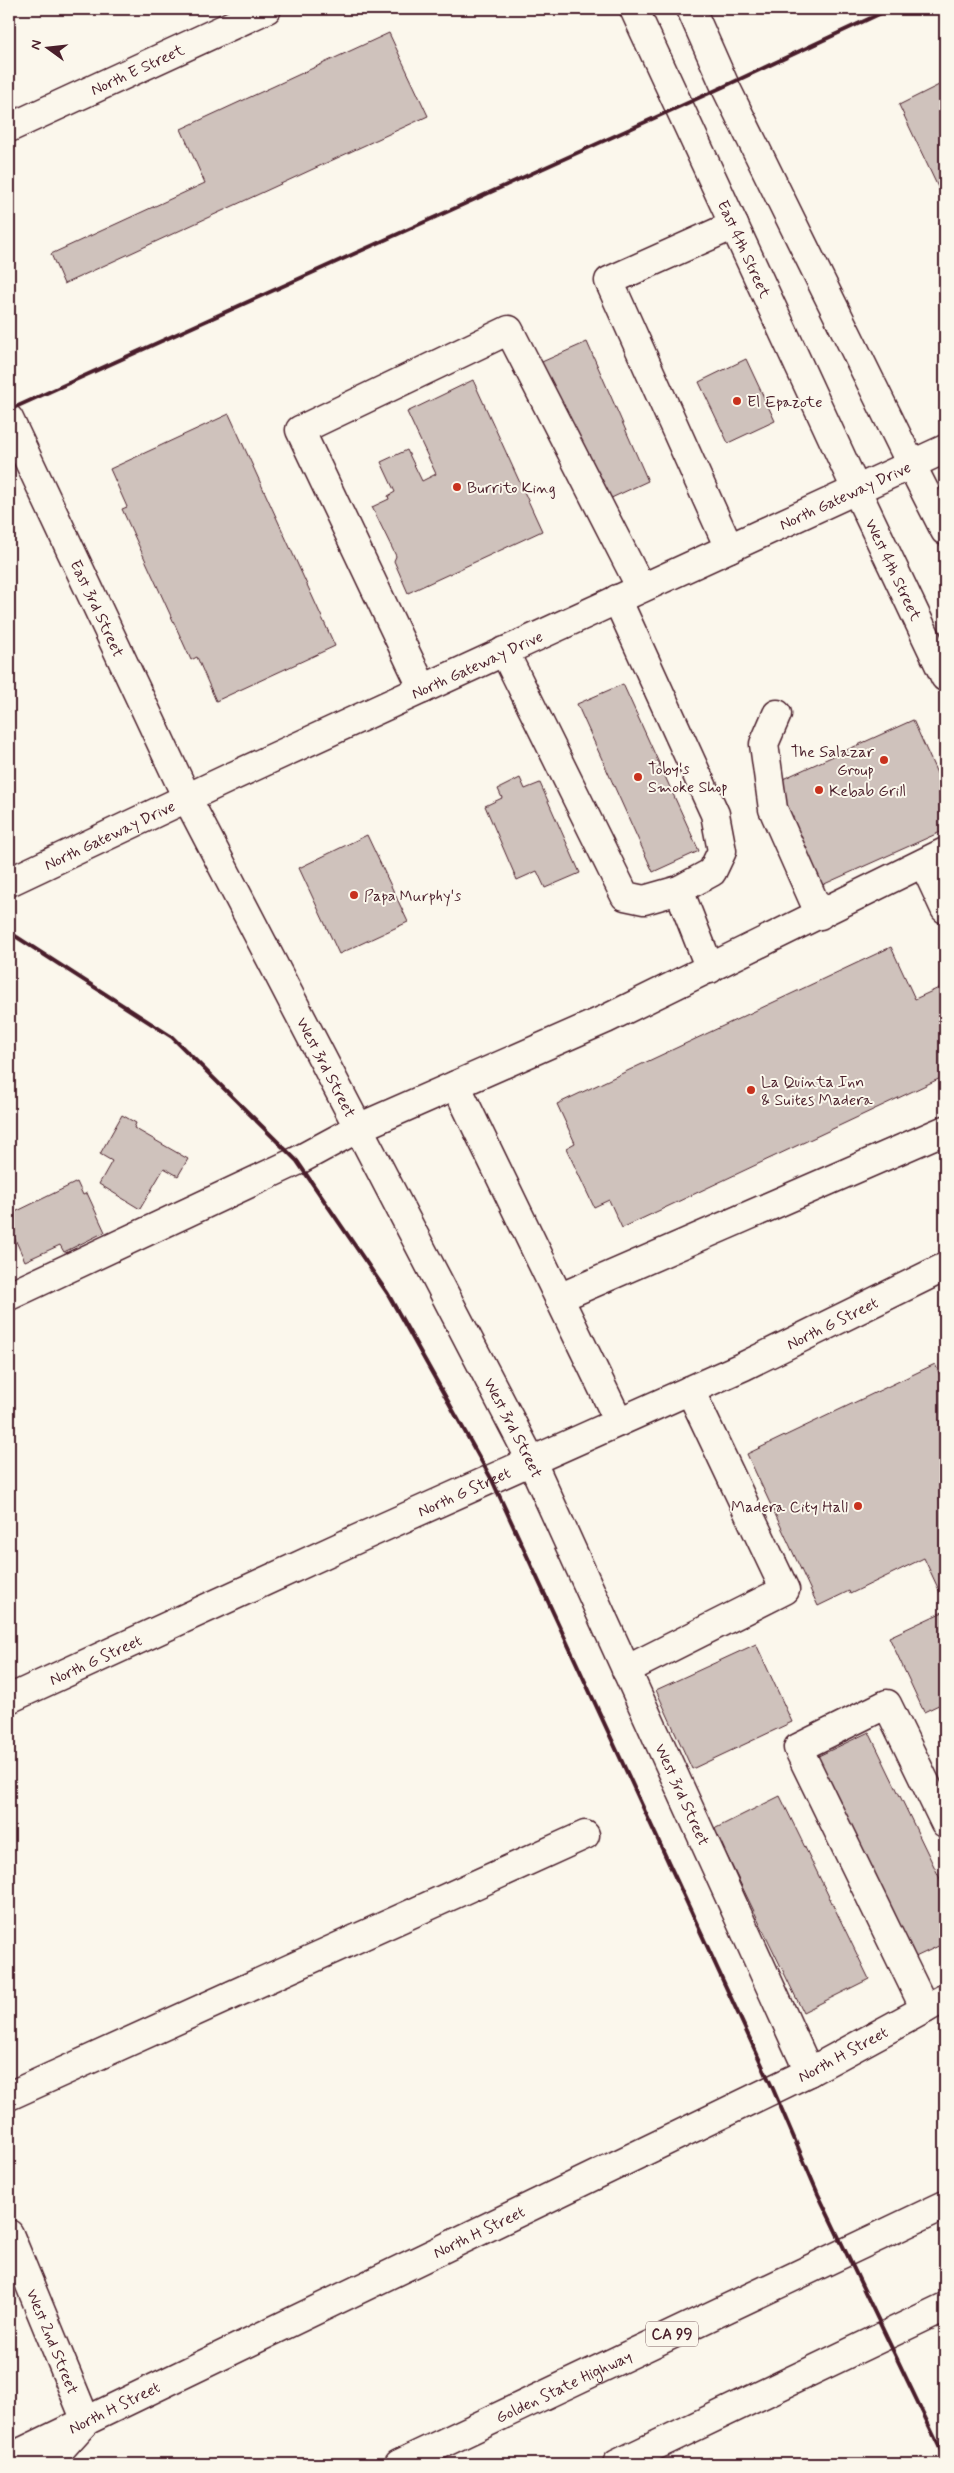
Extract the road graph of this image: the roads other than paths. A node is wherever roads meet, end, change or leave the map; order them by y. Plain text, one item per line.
1 (267, 9) edge
2 (634, 9) edge
3 (691, 9) edge
4 (9, 128) edge
5 (734, 225) junction
6 (9, 419) edge
7 (945, 449) edge
8 (910, 464) junction
9 (856, 489) junction
10 (945, 531) edge
11 (729, 548) junction
12 (629, 594) junction
13 (504, 651) junction
14 (945, 677) edge
15 (423, 689) junction
16 (777, 714) dead end
17 (187, 798) junction
18 (935, 858) edge
19 (9, 882) edge
20 (679, 890) junction
21 (945, 909) edge
22 (820, 914) junction
23 (710, 968) junction
24 (456, 1085) junction
25 (358, 1128) junction
26 (945, 1130) edge
27 (945, 1267) edge
28 (9, 1296) edge
29 (559, 1298) junction
30 (690, 1390) junction
31 (619, 1422) junction
32 (530, 1460) junction
33 (626, 1670) junction
34 (9, 1699) edge
35 (945, 1823) edge
36 (585, 1835) dead end
37 (935, 2004) edge
38 (809, 2072) junction
39 (9, 2096) edge
40 (945, 2205) edge
41 (9, 2234) edge
42 (945, 2307) edge
43 (86, 2421) junction
44 (9, 2458) edge
45 (47, 2464) edge
46 (399, 2464) edge
47 (617, 2464) edge

1 - 4 main road, North E Street
2 - 5 main road, East 4th Street
3 - 8 main road
5 - 9 main road, East 4th Street
5 - 11 main road
6 - 17 main road, East 3rd Street
7 - 8 main road, North Gateway Drive
8 - 9 main road, North Gateway Drive
8 - 10 main road
9 - 11 main road, North Gateway Drive
9 - 14 main road, West 4th Street
11 - 12 main road, North Gateway Drive
12 - 13 main road, North Gateway Drive
12 - 15 main road
12 - 20 main road
13 - 15 main road, North Gateway Drive
13 - 20 main road
15 - 17 main road, North Gateway Drive
16 - 22 main road
17 - 19 main road, North Gateway Drive
17 - 25 main road, West 3rd Street
18 - 21 main road
18 - 22 main road
20 - 23 main road
22 - 23 main road
23 - 24 main road
24 - 25 main road
24 - 29 main road
25 - 28 main road
25 - 32 main road, West 3rd Street
26 - 29 main road
27 - 30 main road, North G Street
29 - 31 main road
30 - 31 main road, North G Street
30 - 33 main road
31 - 32 main road, North G Street
32 - 33 main road, West 3rd Street
32 - 34 main road, North G Street
33 - 38 main road, West 3rd Street
35 - 37 main road
36 - 39 main road
37 - 38 main road, North H Street
38 - 43 main road, North H Street
40 - 46 main road, Golden State Highway / CA 99
41 - 43 main road, West 2nd Street
42 - 47 main road
43 - 44 main road, North H Street
43 - 45 main road

